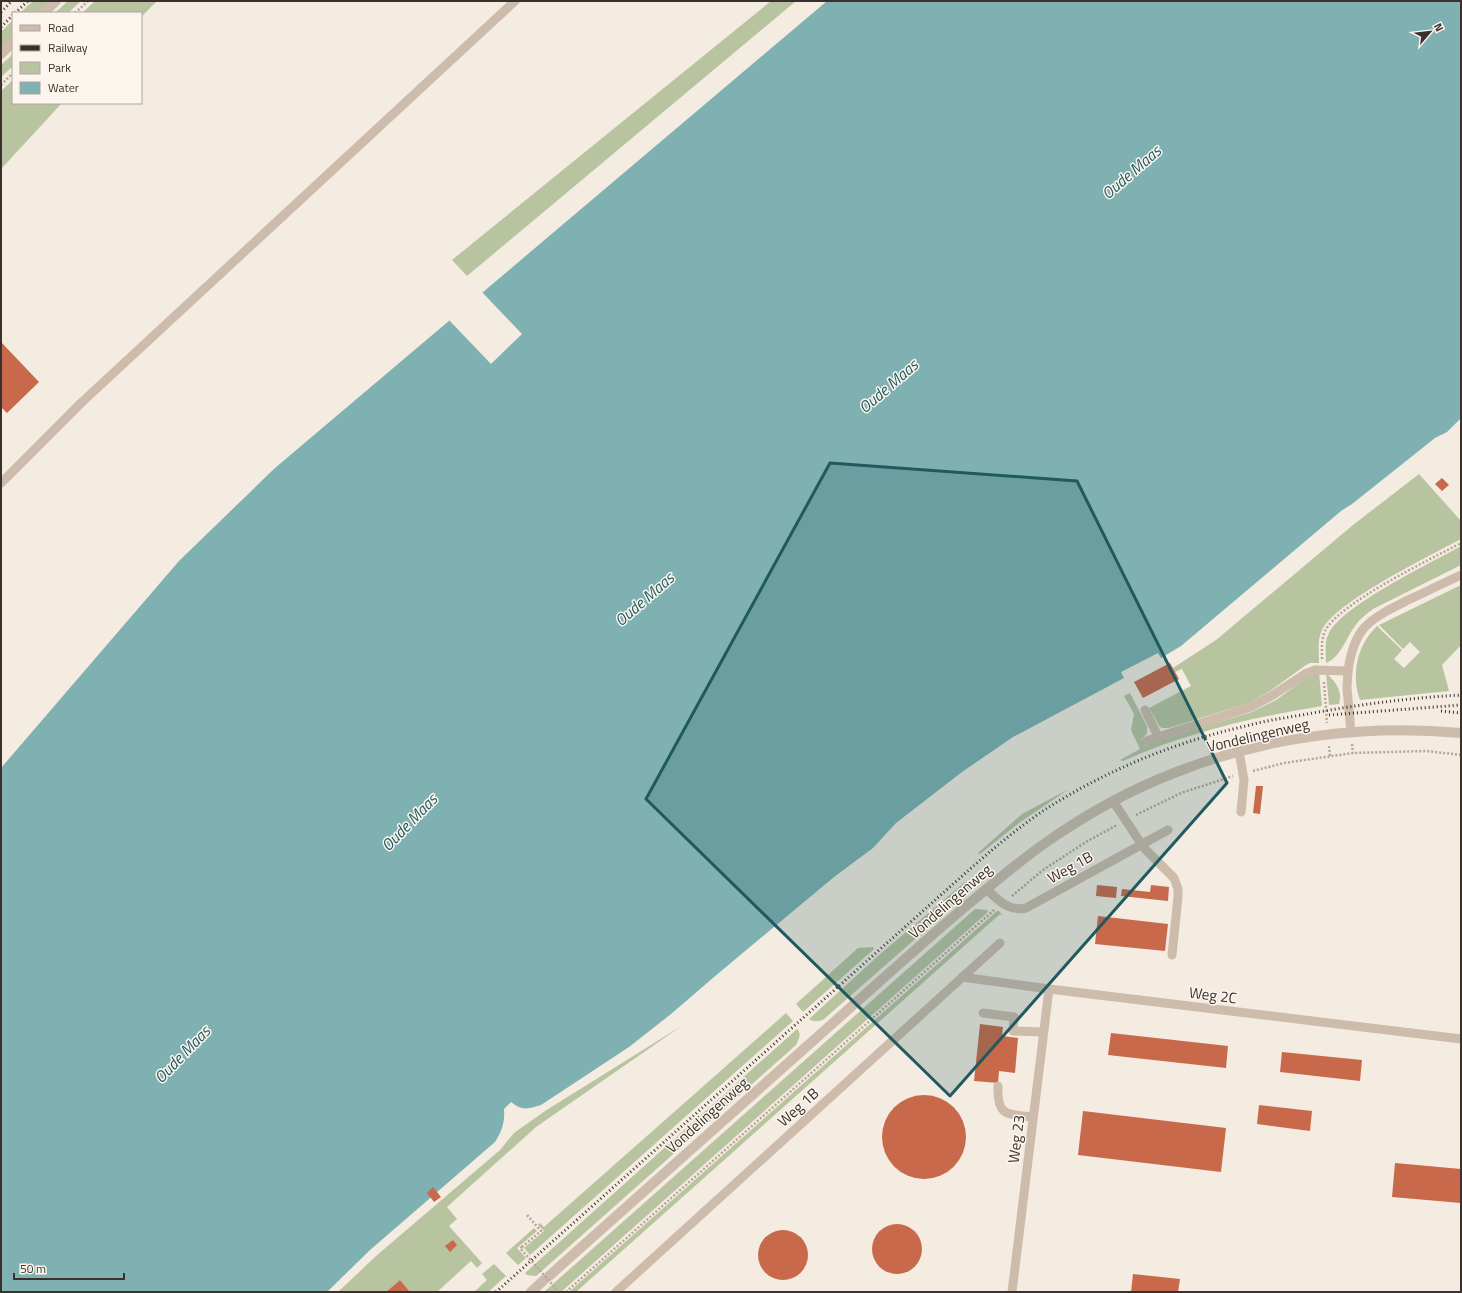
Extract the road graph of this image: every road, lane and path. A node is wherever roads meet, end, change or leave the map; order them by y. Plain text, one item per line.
1 (56, 1) edge
2 (88, 1) edge
3 (515, 1) edge
4 (44, 12) edge
5 (76, 12) edge
6 (12, 43) edge
7 (1, 54) edge
8 (12, 74) edge
9 (1, 85) edge
10 (1, 483) edge
11 (1461, 574) edge
12 (1348, 671) junction
13 (1145, 710) dead end
14 (1350, 732) junction
15 (1461, 733) edge
16 (1158, 736) junction
17 (1146, 741) dead end
18 (1238, 752) junction
19 (1113, 801) junction
20 (1241, 812) dead end
21 (1168, 830) dead end
22 (1141, 844) junction
23 (986, 889) junction
24 (1000, 944) dead end
25 (1172, 955) dead end
26 (962, 977) junction
27 (1048, 990) junction
28 (983, 1013) dead end
29 (1043, 1032) junction
30 (1461, 1039) edge
31 (998, 1086) dead end
32 (1032, 1117) junction
33 (527, 1215) dead end
34 (531, 1292) edge
35 (559, 1292) edge
36 (616, 1292) edge
37 (1012, 1292) edge

1 - 4 street
2 - 5 path
3 - 10 lane
6 - 7 street
8 - 9 path
11 - 12 lane
12 - 14 lane
12 - 16 lane
13 - 16 lane
14 - 15 street, Vondelingenweg
14 - 18 street, Vondelingenweg
16 - 17 lane
18 - 19 street, Vondelingenweg
18 - 20 lane
19 - 22 lane
19 - 23 street, Vondelingenweg
21 - 22 lane, Weg 1B
22 - 23 lane, Weg 1B
22 - 25 lane
23 - 34 street, Vondelingenweg
24 - 26 lane, Weg 1B
26 - 27 lane, Weg 2C
26 - 36 lane, Weg 1B
27 - 29 lane, Weg 23
27 - 30 lane, Weg 2C
28 - 29 lane
29 - 32 lane, Weg 23
31 - 32 lane
32 - 37 lane, Weg 23
33 - 35 path, bridge

